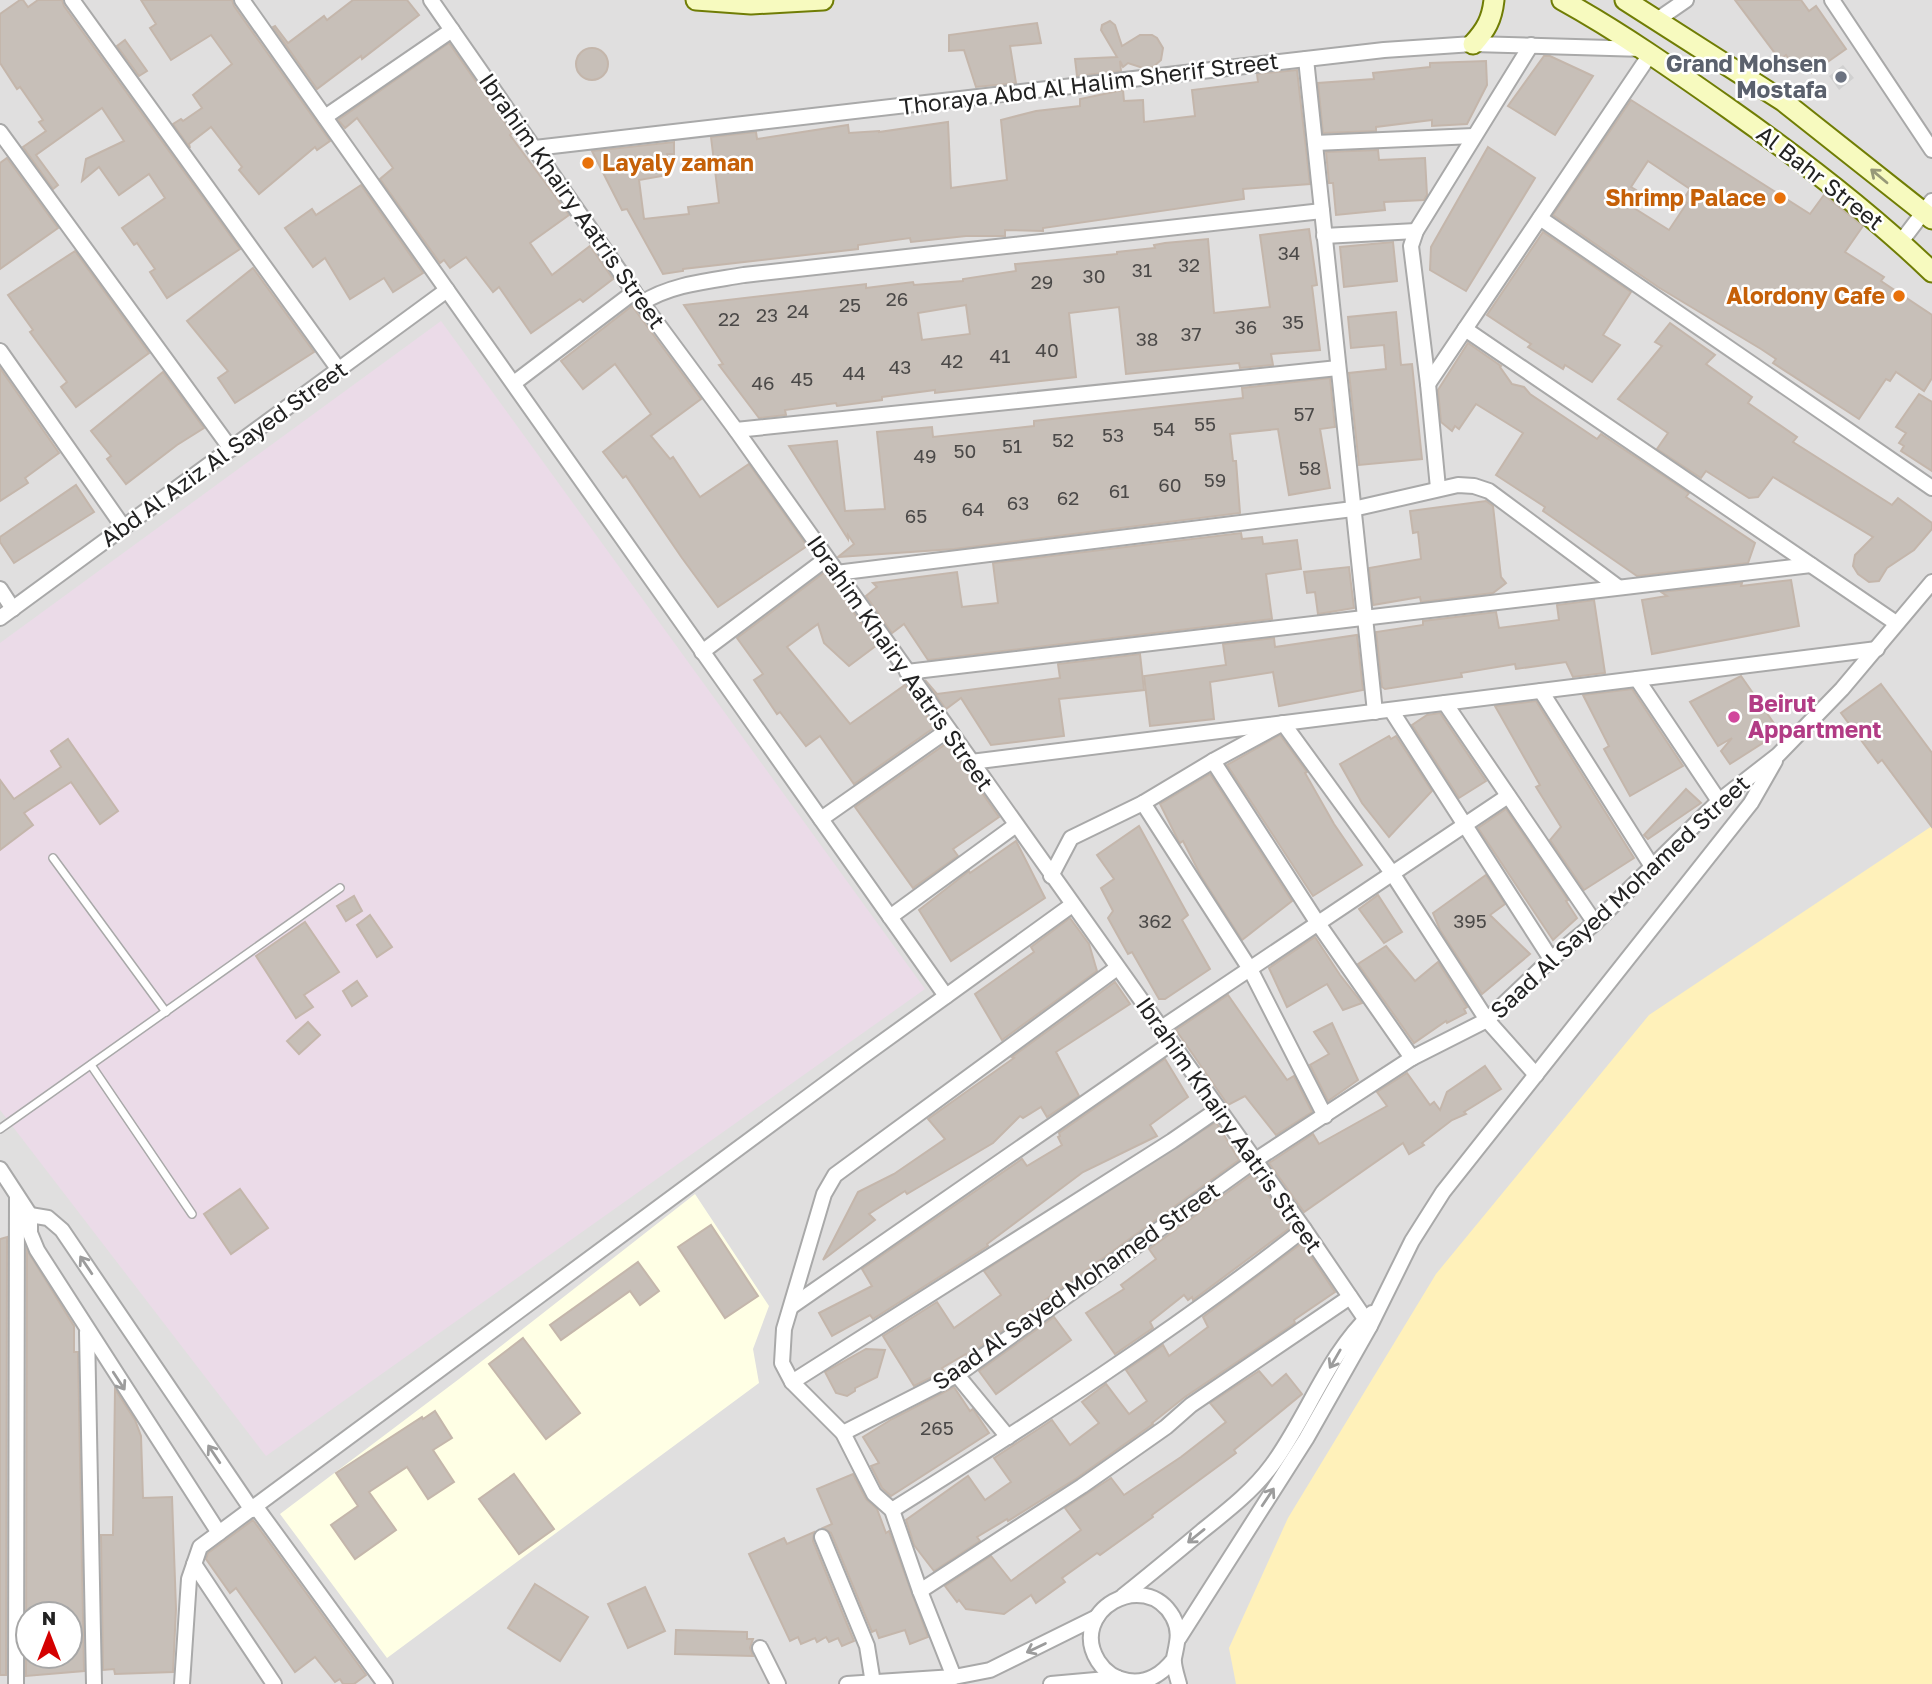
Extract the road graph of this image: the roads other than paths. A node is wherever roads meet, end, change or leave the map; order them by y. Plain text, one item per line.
1 (72, 0) edge
2 (242, 0) edge
3 (430, 0) edge
4 (696, 0) edge
5 (823, 0) edge
6 (1494, 0) edge
7 (1562, 0) edge
8 (1625, 0) edge
9 (1686, 0) edge
10 (1832, 0) edge
11 (1657, 20) junction
12 (452, 30) junction
13 (1473, 44) junction
14 (1531, 45) junction
15 (1647, 51) junction
16 (1306, 59) junction
17 (325, 117) junction
18 (0, 132) edge
19 (1474, 136) junction
20 (1315, 143) junction
21 (535, 148) junction
22 (1932, 150) edge
23 (1322, 211) junction
24 (1929, 211) edge
25 (1540, 218) junction
26 (1416, 232) junction
27 (1324, 236) junction
28 (1900, 243) junction
29 (1932, 272) edge
30 (447, 290) junction
31 (638, 297) junction
32 (1465, 329) junction
33 (0, 351) edge
34 (1338, 368) junction
35 (339, 370) junction
36 (514, 383) junction
37 (1428, 384) junction
38 (736, 430) junction
39 (231, 449) junction
40 (1437, 488) junction
41 (1932, 488) edge
42 (1353, 509) junction
43 (124, 528) junction
44 (826, 558) junction
45 (1811, 565) junction
46 (836, 573) junction
47 (1932, 582) edge
48 (1618, 587) junction
49 (0, 589) edge
50 (13, 609) junction
51 (1365, 617) junction
52 (0, 618) edge
53 (1896, 623) junction
54 (1877, 649) junction
55 (702, 652) junction
56 (907, 672) junction
57 (1637, 679) junction
58 (1541, 691) junction
59 (1445, 703) junction
60 (1391, 710) junction
61 (1374, 712) junction
62 (1283, 723) junction
63 (948, 730) junction
64 (1778, 755) junction
65 (1213, 761) junction
66 (971, 762) junction
67 (1508, 796) junction
68 (1718, 801) junction
69 (1143, 803) junction
70 (821, 819) junction
71 (1464, 824) junction
72 (1016, 825) junction
73 (53, 858) dead end
74 (1653, 868) junction
75 (1392, 873) junction
76 (1051, 876) junction
77 (340, 888) dead end
78 (1072, 905) junction
79 (890, 917) junction
80 (1317, 922) junction
81 (1595, 923) junction
82 (1551, 959) junction
83 (1117, 968) junction
84 (1250, 969) junction
85 (946, 996) junction
86 (166, 1012) junction
87 (1487, 1020) junction
88 (1160, 1029) junction
89 (1170, 1044) junction
90 (1412, 1058) junction
91 (91, 1065) junction
92 (1536, 1075) junction
93 (1217, 1110) junction
94 (1325, 1116) junction
95 (0, 1129) edge
96 (1254, 1161) junction
97 (0, 1169) edge
98 (10, 1192) edge
99 (192, 1214) dead end
100 (30, 1215) junction
101 (1304, 1229) junction
102 (1350, 1297) junction
103 (792, 1306) junction
104 (1368, 1322) junction
105 (87, 1331) junction
106 (957, 1375) junction
107 (792, 1382) junction
108 (843, 1433) junction
109 (1008, 1437) junction
110 (254, 1509) junction
111 (892, 1510) junction
112 (219, 1533) junction
113 (822, 1537) dead end
114 (194, 1564) junction
115 (920, 1591) junction
116 (1123, 1596) junction
117 (1097, 1617) junction
118 (1179, 1637) junction
119 (761, 1648) dead end
120 (1174, 1659) junction
121 (954, 1677) junction
122 (1118, 1678) junction
123 (873, 1683) edge
124 (1137, 1683) edge
125 (16, 1684) edge
126 (94, 1684) edge
127 (182, 1684) edge
128 (274, 1684) edge
129 (385, 1684) edge
130 (778, 1684) edge
131 (847, 1684) edge
132 (1051, 1684) edge
133 (1179, 1684) edge

1 - 35 street
2 - 17 street
3 - 12 street, Ibrahim Khairy Aatris Street
4 - 5 main road
6 - 13 main road
7 - 15 main road, Al Bahr Street
8 - 11 main road, Al Bahr Street
9 - 11 street
10 - 22 street
24 -> 11 main road, Al Bahr Street
12 - 17 street
12 - 21 street, Ibrahim Khairy Aatris Street
13 - 14 street, Thoraya Abd Al Halim Sherif Street
13 - 16 street, Thoraya Abd Al Halim Sherif Street
14 - 15 street, Thoraya Abd Al Halim Sherif Street
14 - 19 street
15 - 25 street
15 - 28 main road, Al Bahr Street
16 - 20 street
16 - 21 street, Thoraya Abd Al Halim Sherif Street
17 - 30 street
18 - 39 street
19 - 20 street
19 - 26 street
20 - 23 street
21 - 31 street, Ibrahim Khairy Aatris Street
23 - 27 street
23 - 31 street
24 - 28 street
25 - 32 street
25 - 41 street
26 - 27 street
26 - 37 street
27 - 34 street
28 - 29 main road, Al Bahr Street
30 - 35 street, Abd Al Aziz Al Sayed Street
30 - 36 street
31 - 36 street
31 - 38 street, Ibrahim Khairy Aatris Street
32 - 37 street
32 - 45 street
33 - 43 street
34 - 38 street
34 - 42 street
35 - 39 street, Abd Al Aziz Al Sayed Street
36 - 55 street
37 - 40 street
38 - 44 street, Ibrahim Khairy Aatris Street
39 - 43 street, Abd Al Aziz Al Sayed Street
40 - 42 street
40 - 48 street
42 - 46 street
42 - 51 street
43 - 50 street, Abd Al Aziz Al Sayed Street
44 - 46 street, Ibrahim Khairy Aatris Street
44 - 55 street
45 - 48 street
45 - 53 street
46 - 56 street, Ibrahim Khairy Aatris Street
47 - 53 street, Saad Al Sayed Mohamed Street
48 - 51 street
49 - 50 street
50 - 52 street, Abd Al Aziz Al Sayed Street
51 - 56 street
51 - 61 street
53 - 54 street, Saad Al Sayed Mohamed Street
54 - 57 street
54 - 64 street, Saad Al Sayed Mohamed Street
55 - 70 street
56 - 63 street, Ibrahim Khairy Aatris Street
57 - 58 street
57 - 68 street
58 - 59 street
58 - 74 street
59 - 60 street
59 - 67 street
60 - 61 street
60 - 71 street
61 - 62 street
62 - 65 street
62 - 66 street
62 - 75 street
63 - 66 street, Ibrahim Khairy Aatris Street
63 - 70 street
64 - 68 street, Saad Al Sayed Mohamed Street
64 - 92 street
65 - 69 street
65 - 80 street
66 - 72 street, Ibrahim Khairy Aatris Street
67 - 71 street
67 - 81 street
68 - 74 street, Saad Al Sayed Mohamed Street
69 - 76 street
69 - 84 street
70 - 79 street
71 - 75 street
71 - 82 street
72 - 76 street, Ibrahim Khairy Aatris Street
72 - 79 street
73 - 86 lane
74 - 81 street, Saad Al Sayed Mohamed Street
75 - 80 street
75 - 87 street
76 - 78 street, Ibrahim Khairy Aatris Street
77 - 86 lane
78 - 83 street, Ibrahim Khairy Aatris Street
78 - 85 street
79 - 85 street
80 - 84 street
80 - 90 street
81 - 82 street, Saad Al Sayed Mohamed Street
82 - 87 street, Saad Al Sayed Mohamed Street
83 - 88 street, Ibrahim Khairy Aatris Street
83 - 103 street
84 - 88 street
84 - 94 street
85 - 110 street
86 - 91 lane
87 - 90 street, Saad Al Sayed Mohamed Street
87 - 92 street
88 - 89 street, Ibrahim Khairy Aatris Street
89 - 93 street, Ibrahim Khairy Aatris Street
89 - 103 street
90 - 94 street, Saad Al Sayed Mohamed Street
91 - 95 lane
91 - 99 lane
92 - 104 street
93 - 96 street, Ibrahim Khairy Aatris Street
93 - 107 street
94 - 96 street, Saad Al Sayed Mohamed Street
96 - 101 street, Ibrahim Khairy Aatris Street
96 - 106 street, Saad Al Sayed Mohamed Street
97 - 98 street
98 - 100 street
98 - 125 street
100 - 105 street
110 -> 100 street
101 - 102 street, Ibrahim Khairy Aatris Street
101 - 109 street
102 - 104 street, Ibrahim Khairy Aatris Street
102 - 115 street
103 - 107 street
104 -> 116 street
118 -> 104 street
105 -> 112 street
105 - 126 street
106 - 108 street, Saad Al Sayed Mohamed Street
106 - 109 street
107 - 108 street
108 - 111 street
109 - 111 street
110 - 112 street
110 - 129 street
111 - 115 street
112 - 114 street
113 - 123 street
114 - 127 street
114 - 128 street
115 - 121 street
116 - 117 street
116 - 118 street
117 -> 121 street
117 - 122 street
118 - 120 street
119 - 130 street
120 - 124 street
120 - 133 street
121 - 123 street
122 - 124 street
122 - 132 street
123 - 131 street

